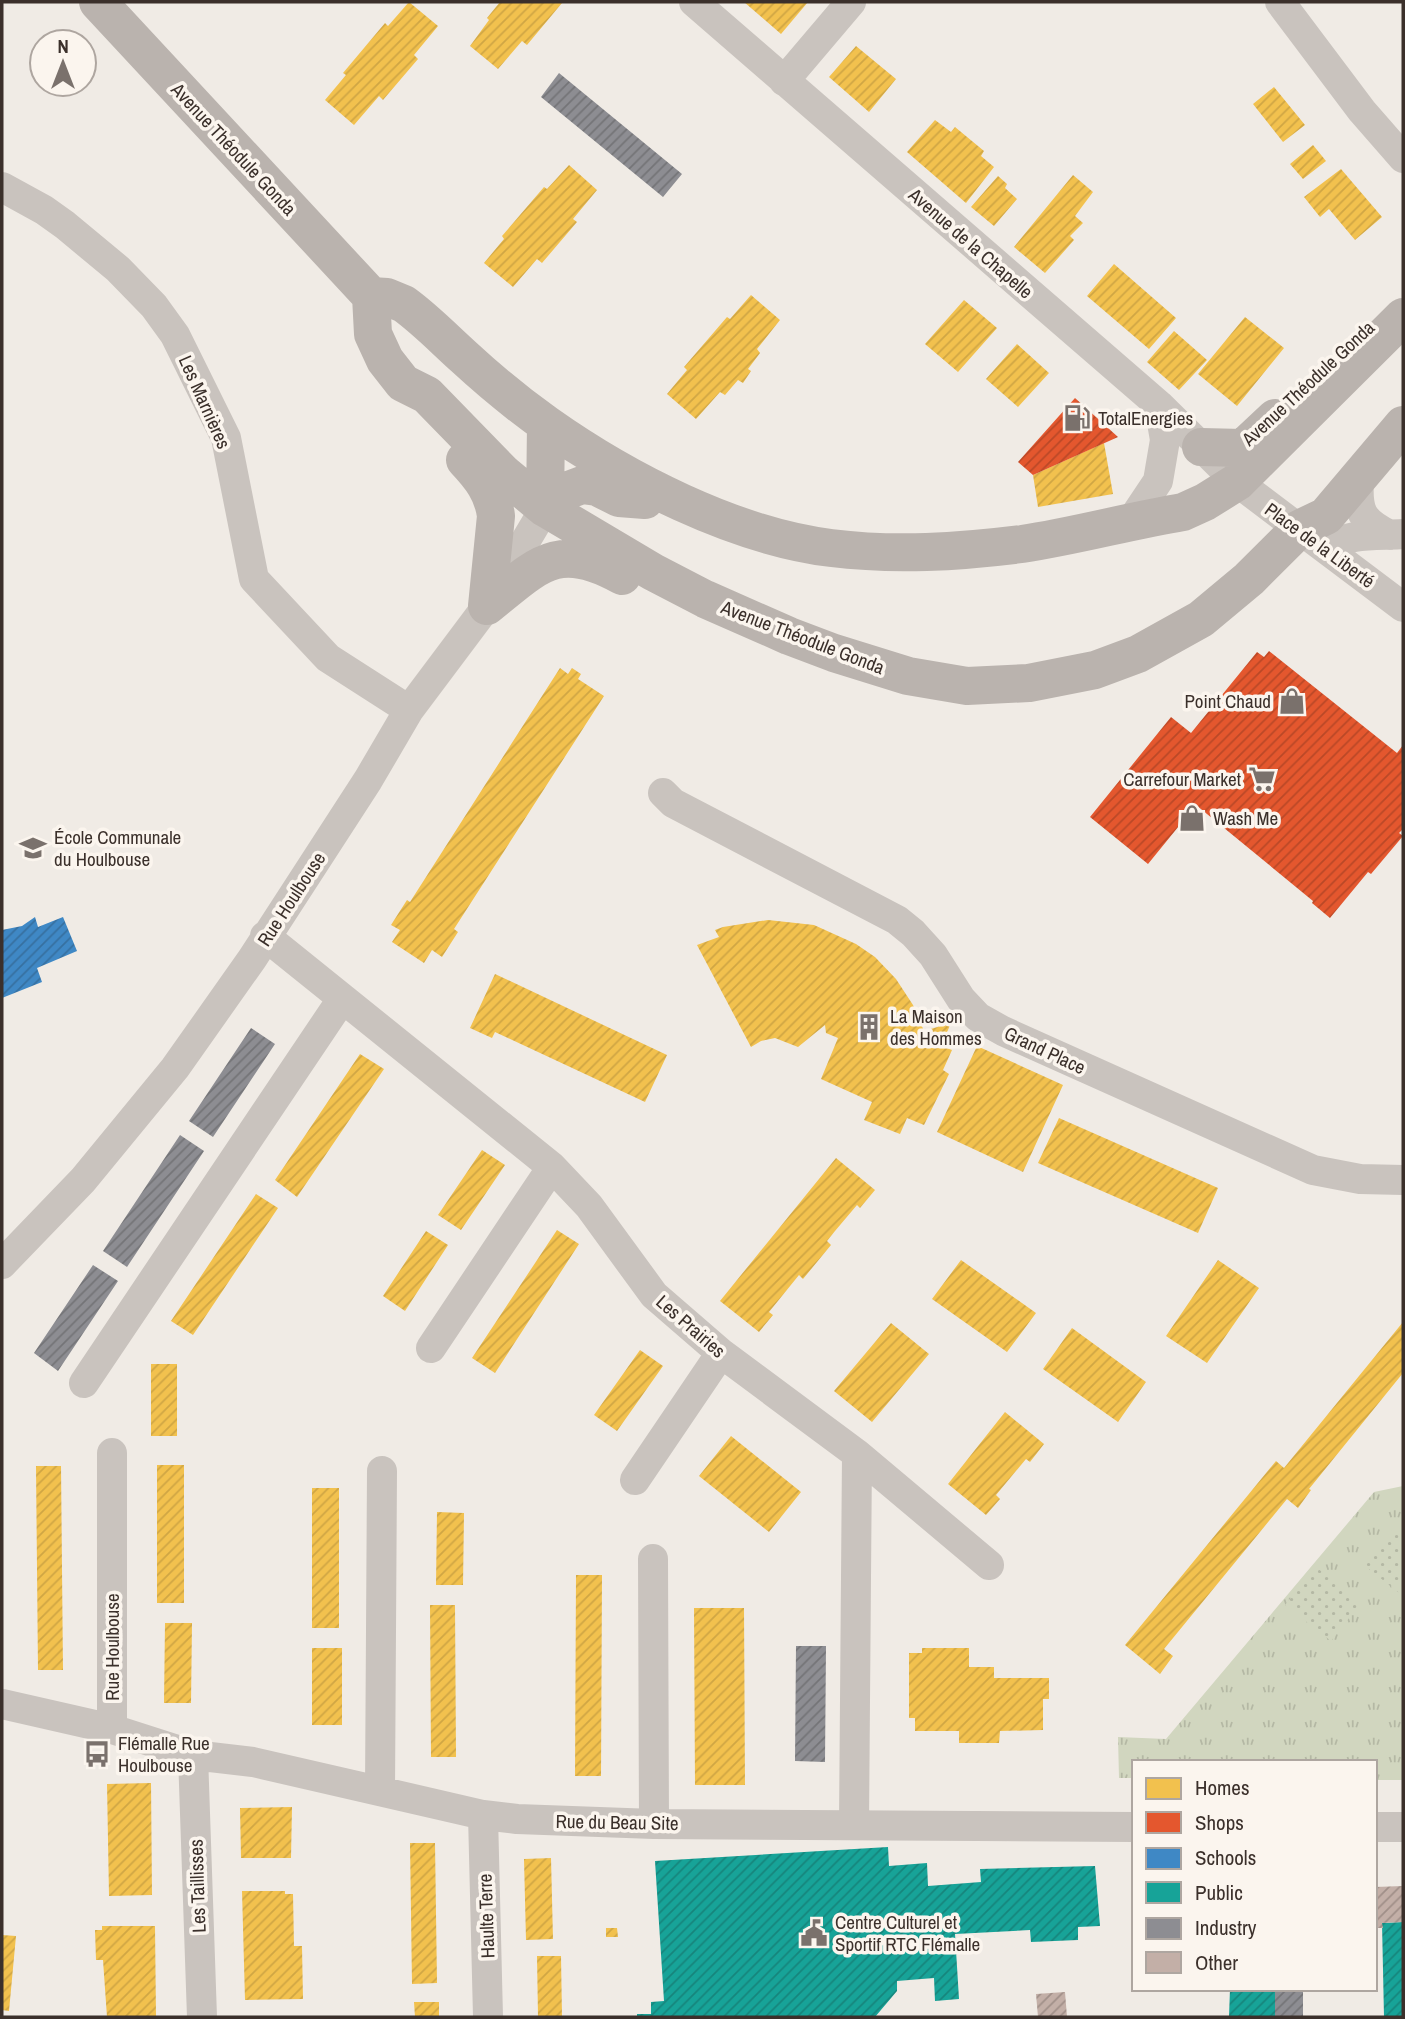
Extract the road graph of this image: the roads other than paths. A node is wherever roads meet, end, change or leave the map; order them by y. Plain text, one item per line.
1 (97, 2) edge
2 (694, 2) edge
3 (851, 2) edge
4 (1280, 2) edge
5 (784, 81) junction
6 (1403, 158) edge
7 (2, 187) edge
8 (1403, 292) edge
9 (371, 296) junction
10 (1403, 317) edge
11 (403, 383) junction
12 (1159, 405) junction
13 (546, 424) junction
14 (1403, 425) edge
15 (1201, 447) junction
16 (1359, 479) junction
17 (1237, 482) junction
18 (667, 494) junction
19 (545, 508) junction
20 (1132, 520) junction
21 (1397, 535) edge
22 (1314, 540) junction
23 (487, 606) junction
24 (1403, 607) edge
25 (761, 624) junction
26 (409, 710) junction
27 (663, 793) dead end
28 (265, 936) junction
29 (342, 999) junction
30 (552, 1167) junction
31 (1403, 1180) edge
32 (2, 1264) edge
33 (431, 1348) dead end
34 (721, 1353) junction
35 (84, 1383) dead end
36 (112, 1452) dead end
37 (857, 1454) junction
38 (382, 1471) dead end
39 (635, 1480) dead end
40 (653, 1559) dead end
41 (989, 1565) dead end
42 (2, 1704) edge
43 (112, 1729) junction
44 (193, 1755) junction
45 (380, 1791) junction
46 (483, 1815) junction
47 (654, 1824) junction
48 (853, 1825) junction
49 (1132, 1827) edge
50 (1377, 1827) edge
51 (1403, 1827) edge
52 (202, 2017) edge
53 (488, 2017) edge

1 - 9 main road, Avenue Théodule Gonda
2 - 5 street, Avenue de la Chapelle
3 - 5 street
4 - 6 street
5 - 12 street, Avenue de la Chapelle
7 - 26 street, Les Marnières
8 - 15 main road, Avenue Théodule Gonda
9 - 11 main road, Avenue Théodule Gonda
9 - 13 main road, Avenue Théodule Gonda
10 - 17 main road, Avenue Théodule Gonda
11 - 19 main road, Avenue Théodule Gonda
11 - 23 main road
12 - 15 street, Avenue de la Chapelle
12 - 20 street
13 - 18 main road, Avenue Théodule Gonda
13 - 19 main road
14 - 16 main road, Avenue Théodule Gonda
15 - 17 street, Avenue de la Chapelle
16 - 21 street
16 - 22 main road, Avenue Théodule Gonda
17 - 20 main road, Avenue Théodule Gonda
17 - 22 street, Place de la Liberté
18 - 19 main road
18 - 20 main road, Avenue Théodule Gonda
19 - 23 street, Rue Houlbouse
19 - 25 main road, Avenue Théodule Gonda
21 - 22 street
22 - 24 street, Place de la Liberté
22 - 25 main road, Avenue Théodule Gonda
23 - 25 main road
23 - 26 street, Rue Houlbouse
26 - 28 street, Rue Houlbouse
27 - 31 street, Grand Place
28 - 29 street, Les Prairies
28 - 32 street, Rue Houlbouse
29 - 30 street, Les Prairies
29 - 35 street
30 - 33 street
30 - 34 street, Les Prairies
34 - 37 street, Les Prairies
34 - 39 street
36 - 43 street, Rue Houlbouse
37 - 41 street, Les Prairies
37 - 48 street
38 - 45 street
40 - 47 street
42 - 43 street, Rue Houlbouse
43 - 44 street, Rue du Beau Site
44 - 45 street, Rue du Beau Site
44 - 52 street, Les Taillisses
45 - 46 street, Rue du Beau Site
46 - 47 street, Rue du Beau Site
46 - 53 street, Haulte Terre
47 - 48 street, Rue du Beau Site
48 - 49 street, Rue du Beau Site
50 - 51 street

